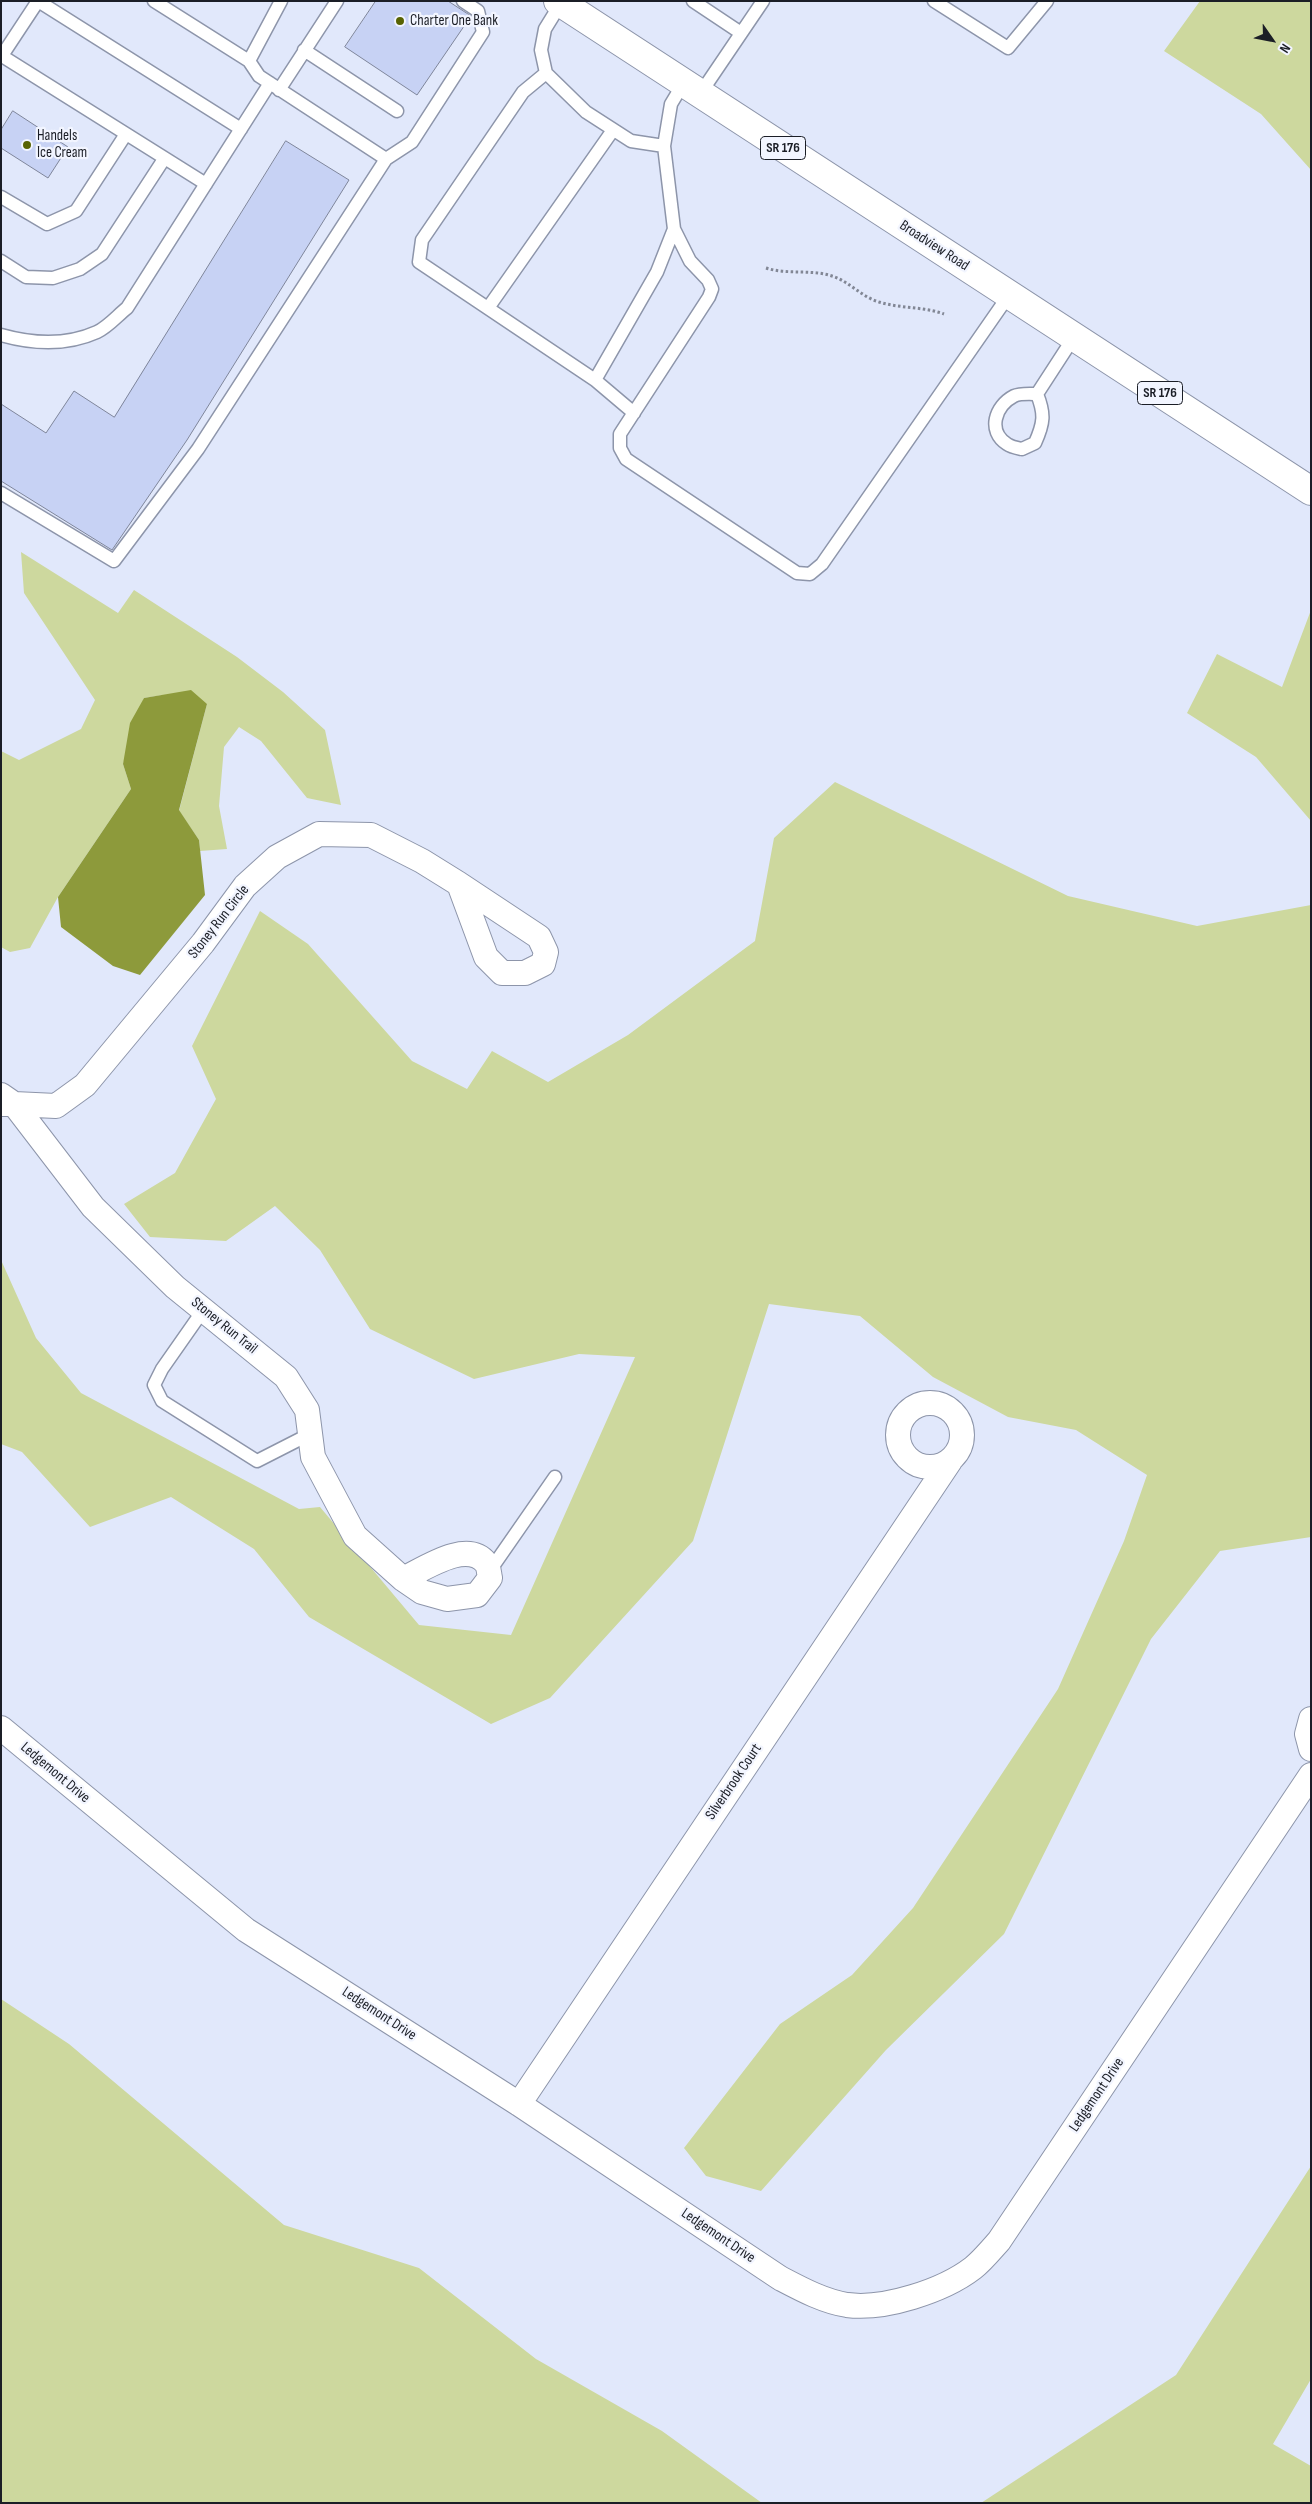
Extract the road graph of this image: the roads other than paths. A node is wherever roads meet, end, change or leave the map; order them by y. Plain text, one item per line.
1 (38, 1) edge
2 (154, 1) edge
3 (281, 1) edge
4 (337, 1) edge
5 (463, 1) edge
6 (693, 1) edge
7 (763, 1) edge
8 (934, 1) edge
9 (1047, 1) edge
10 (559, 2) edge
11 (741, 33) junction
12 (304, 50) junction
13 (2, 57) edge
14 (249, 61) junction
15 (546, 74) junction
16 (274, 86) junction
17 (692, 89) junction
18 (397, 111) dead end
19 (241, 129) junction
20 (613, 130) junction
21 (126, 134) junction
22 (664, 146) junction
23 (164, 158) junction
24 (386, 159) junction
25 (206, 184) junction
26 (1, 197) edge
27 (674, 229) junction
28 (1, 261) edge
29 (1009, 295) junction
30 (488, 308) junction
31 (1, 335) edge
32 (1074, 337) junction
33 (595, 380) junction
34 (1038, 394) junction
35 (634, 413) junction
36 (1311, 491) edge
37 (1, 494) edge
38 (460, 884) dead end
39 (6, 1101) edge
40 (204, 1309) junction
41 (310, 1434) junction
42 (950, 1461) dead end
43 (555, 1477) dead end
44 (489, 1572) junction
45 (403, 1579) junction
46 (1311, 1719) edge
47 (1, 1728) edge
48 (1311, 1749) edge
49 (1311, 1775) edge
50 (519, 2104) junction

1 - 13 lane
1 - 19 lane
2 - 14 lane
3 - 14 lane
4 - 12 lane
5 - 24 lane
6 - 11 lane
7 - 11 lane
8 - 9 lane
10 - 15 lane
10 - 17 main road, Broadview Road / SR 176
11 - 17 lane
12 - 16 lane
12 - 18 lane
13 - 21 lane
14 - 16 lane
15 - 20 lane
15 - 30 lane
16 - 19 lane
16 - 24 lane
17 - 22 lane
17 - 29 main road, Broadview Road / SR 176
19 - 25 lane
20 - 22 lane
20 - 30 lane
21 - 23 lane
21 - 26 lane
22 - 27 lane
23 - 25 lane
23 - 28 lane
24 - 37 lane
25 - 31 lane
27 - 33 lane
27 - 35 lane
29 - 32 main road, Broadview Road / SR 176
29 - 35 lane
30 - 33 lane
32 - 34 lane
32 - 36 main road, Broadview Road / SR 176
33 - 35 lane
34 - 34 lane
38 - 39 street, Stoney Run Circle
39 - 40 street, Stoney Run Trail
40 - 41 street, Stoney Run Trail
40 - 41 lane
41 - 45 street, Stoney Run Trail
42 - 50 street, Silverbrook Court
43 - 44 lane
44 - 45 street
44 - 45 street, Stoney Run Trail
46 - 48 street
47 - 50 street, Ledgemont Drive
49 - 50 street, Ledgemont Drive

